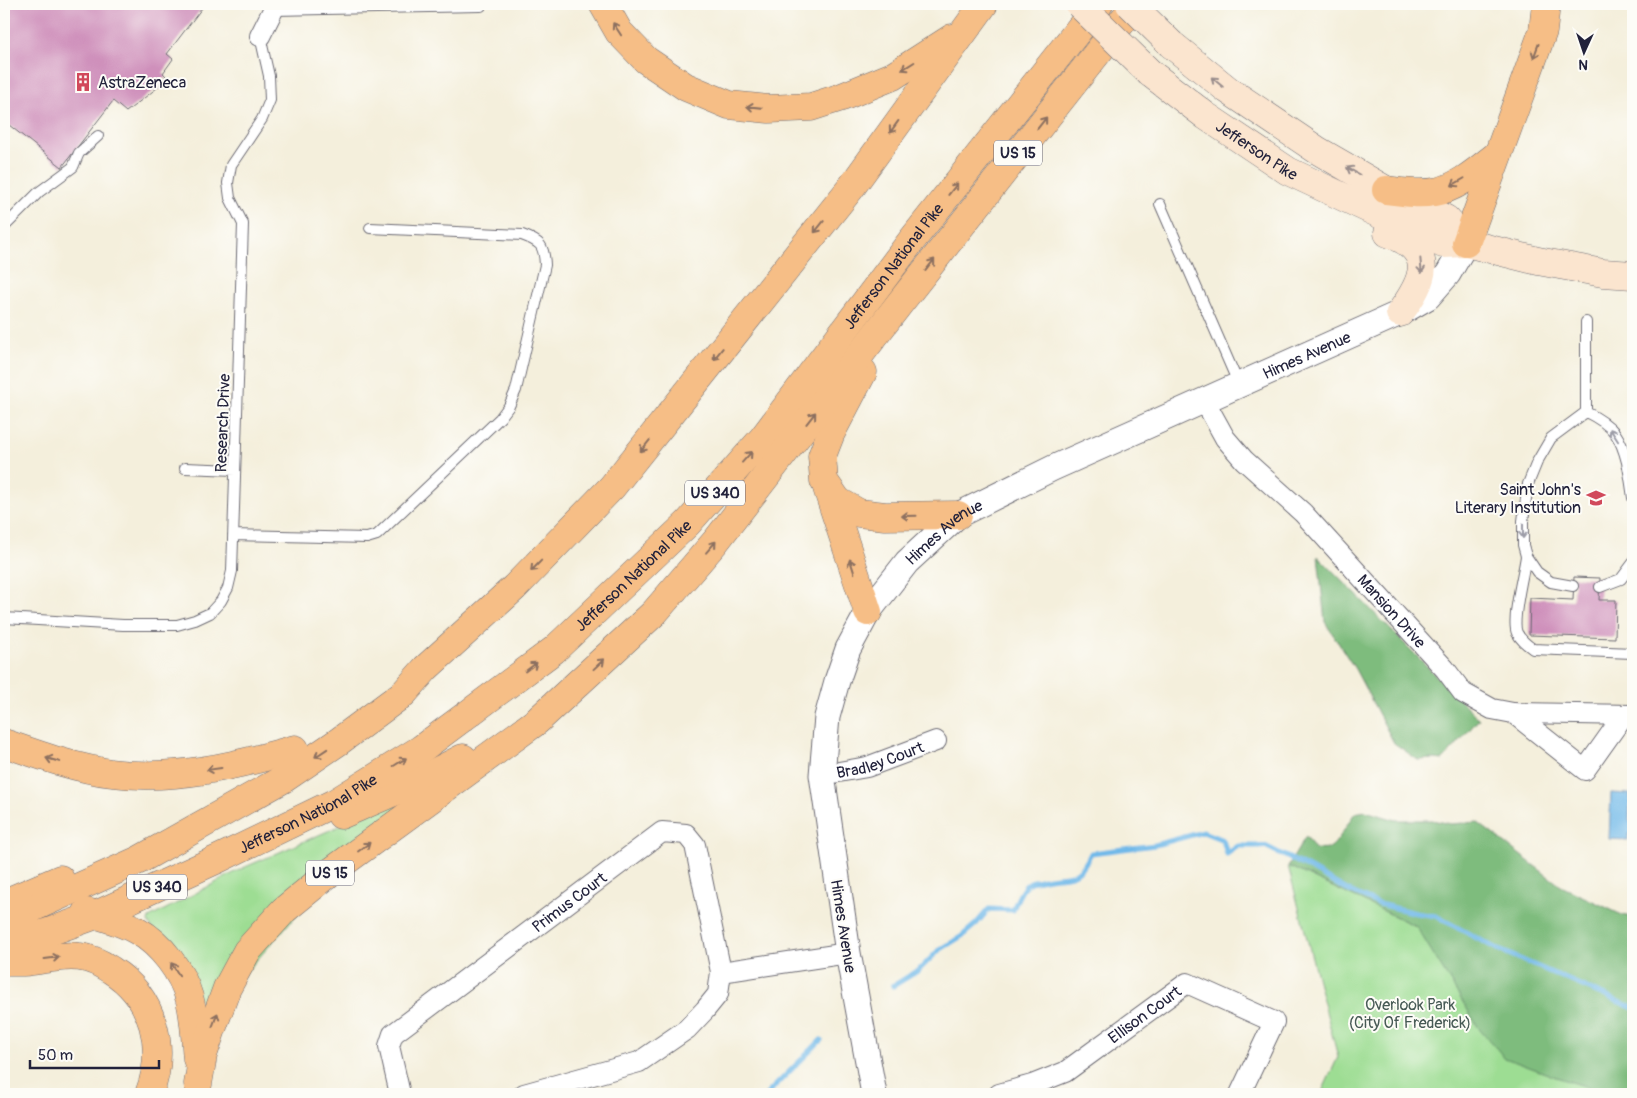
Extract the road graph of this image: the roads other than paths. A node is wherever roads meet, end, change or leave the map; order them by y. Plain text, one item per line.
1 (603, 4) edge
2 (984, 4) edge
3 (1079, 4) edge
4 (1099, 4) edge
5 (1130, 4) edge
6 (1136, 4) edge
7 (1546, 4) edge
8 (481, 6) dead end
9 (275, 7) edge
10 (964, 31) junction
11 (260, 36) joint
12 (98, 136) dead end
13 (1498, 154) junction
14 (1288, 171) junction
15 (1386, 190) junction
16 (1160, 204) dead end
17 (4, 226) edge
18 (370, 228) dead end
19 (1466, 243) junction
20 (1633, 275) edge
21 (900, 303) junction
22 (1400, 313) junction
23 (1586, 322) dead end
24 (1239, 385) junction
25 (1204, 400) junction
26 (1586, 412) junction
27 (185, 468) dead end
28 (236, 470) junction
29 (824, 481) junction
30 (1633, 498) edge
31 (958, 516) junction
32 (233, 534) junction
33 (1526, 556) junction
34 (1633, 565) edge
35 (1574, 586) dead end
36 (1600, 587) dead end
37 (868, 612) junction
38 (4, 618) edge
39 (1633, 653) edge
40 (426, 668) junction
41 (1513, 713) junction
42 (1629, 715) edge
43 (537, 721) junction
44 (936, 741) dead end
45 (4, 743) edge
46 (295, 749) junction
47 (822, 775) junction
48 (218, 859) junction
49 (4, 903) edge
50 (41, 904) junction
51 (96, 915) junction
52 (4, 922) edge
53 (4, 948) edge
54 (848, 953) junction
55 (4, 962) edge
56 (721, 972) junction
57 (199, 1089) edge
58 (149, 1094) edge
59 (400, 1094) edge
60 (524, 1094) edge
61 (874, 1094) edge
62 (999, 1094) edge
63 (1240, 1094) edge

10 -> 1 main road
2 - 10 main road
3 - 14 main road, Jefferson Pike, bridge
48 -> 4 main road, Jefferson National Pike / US 340
15 -> 5 main road, Jefferson Pike, bridge
21 -> 6 main road, US 15
7 -> 13 main road
8 - 9 lane
9 - 11 street
10 -> 40 main road
11 - 28 lane, Research Drive
12 - 17 lane
13 -> 15 main road
13 - 19 main road
14 - 19 main road, Jefferson Pike
14 -> 22 main road
15 - 19 main road, Jefferson Pike
16 - 24 lane
18 - 32 lane
19 - 20 main road, Jefferson Pike
19 - 22 street, Himes Avenue
21 - 29 main road
43 -> 21 main road, US 15
22 - 24 street, Himes Avenue
23 - 26 lane
24 - 25 street, Himes Avenue
25 - 31 street, Himes Avenue
25 - 41 street, Mansion Drive
30 -> 26 lane
26 -> 33 lane
27 - 28 lane
28 - 32 lane, Research Drive
31 -> 29 main road
37 -> 29 main road
31 - 37 street, Himes Avenue
32 - 38 lane, Research Drive
33 - 35 lane
33 - 39 lane
34 - 36 lane
37 - 47 street, Himes Avenue
40 - 46 main road
40 -> 50 main road
41 - 42 street, Mansion Drive
41 - 42 street
43 - 48 main road
57 -> 43 main road, US 15
44 - 47 street, Bradley Court
46 -> 45 main road
46 - 49 main road
47 - 54 street, Himes Avenue
48 - 51 main road, Jefferson National Pike / US 340
50 - 51 main road
50 - 52 main road
51 - 53 main road, Jefferson National Pike / US 340
57 -> 51 main road
54 - 56 street
54 - 61 street, Himes Avenue
55 -> 58 main road
56 - 59 street, Primus Court
56 - 60 street, Primus Court
62 - 63 street, Ellison Court

